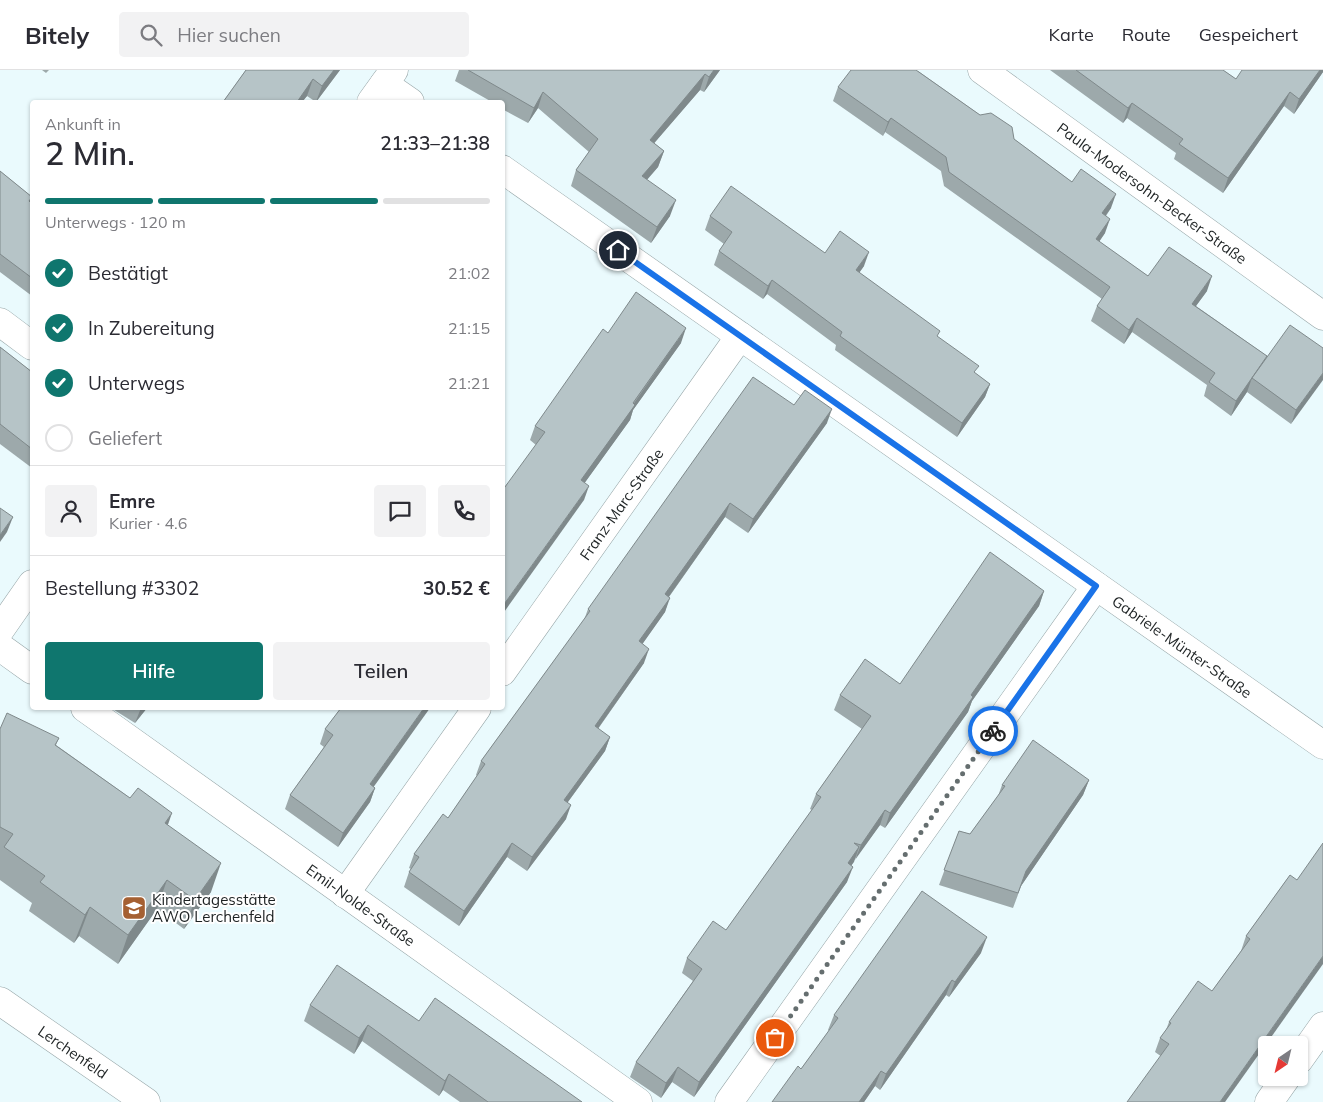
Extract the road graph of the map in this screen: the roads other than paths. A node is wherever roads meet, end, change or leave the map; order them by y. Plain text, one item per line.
1 (982, 70) edge
2 (383, 86) edge
3 (407, 100) edge
4 (505, 171) edge
5 (1323, 316) edge
6 (0, 322) edge
7 (740, 336) junction
8 (30, 344) edge
9 (1096, 586) junction
10 (30, 587) edge
11 (0, 630) edge
12 (0, 647) edge
13 (505, 668) edge
14 (30, 669) edge
15 (88, 710) edge
16 (476, 710) edge
17 (1323, 746) edge
18 (345, 894) junction
19 (0, 1001) edge
20 (1323, 1026) edge
21 (1308, 1047) edge
22 (1280, 1086) edge
23 (146, 1102) edge
24 (638, 1102) edge
25 (729, 1102) edge
26 (1269, 1102) edge

1 - 5 street, Paula-Modersohn-Becker-Straße
2 - 3 street
4 - 7 street, Gabriele-Münter-Straße
6 - 8 street
7 - 9 street, Gabriele-Münter-Straße
7 - 13 street, Franz-Marc-Straße
9 - 17 street, Gabriele-Münter-Straße
9 - 25 street
10 - 11 street
12 - 14 street
15 - 18 street, Emil-Nolde-Straße
16 - 18 street
18 - 24 street, Emil-Nolde-Straße
19 - 23 street, Lerchenfeld
20 - 21 street
22 - 26 street

